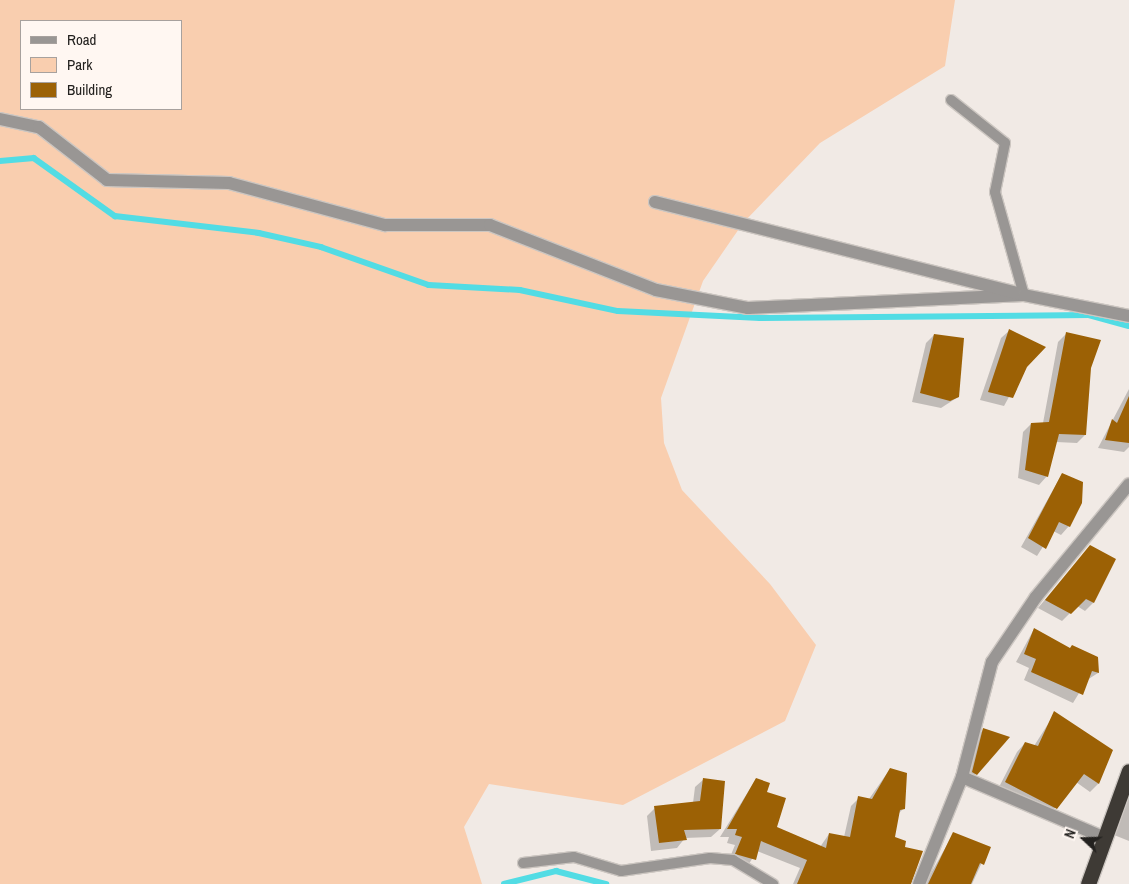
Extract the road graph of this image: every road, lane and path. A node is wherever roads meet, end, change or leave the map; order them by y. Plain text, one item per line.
1 (952, 100) dead end
2 (0, 119) edge
3 (655, 202) dead end
4 (1024, 295) junction
5 (1129, 316) edge
6 (1129, 484) edge
7 (1129, 771) edge
8 (962, 777) junction
9 (1103, 837) junction
10 (523, 864) dead end
11 (773, 884) edge
12 (919, 884) edge
13 (1088, 884) edge

1 - 4 lane
2 - 4 street
3 - 4 street
4 - 5 street
6 - 8 street
7 - 9 highway
8 - 9 street
8 - 12 street
9 - 13 highway
10 - 11 lane

